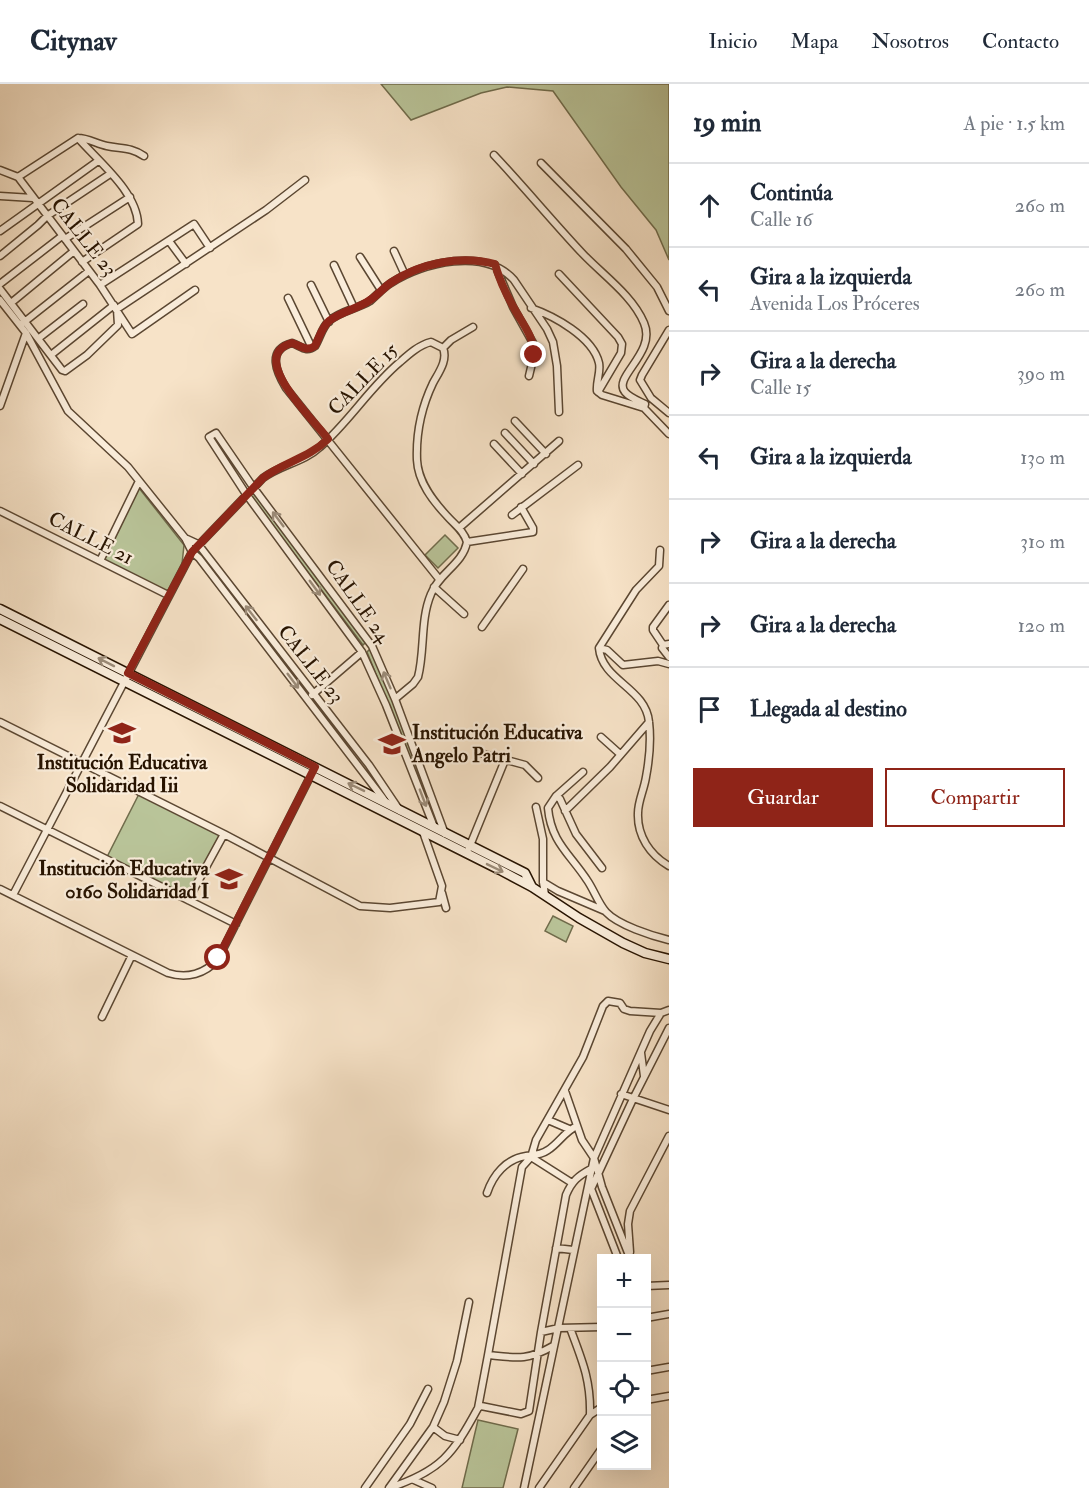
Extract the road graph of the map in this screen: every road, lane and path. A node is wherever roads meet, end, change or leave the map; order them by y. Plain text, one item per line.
1 (78, 138) junction
2 (494, 155) dead end
3 (144, 156) dead end
4 (98, 161) junction
5 (541, 163) dead end
6 (0, 170) edge
7 (110, 174) junction
8 (18, 177) junction
9 (305, 180) dead end
10 (0, 189) edge
11 (2, 197) edge
12 (130, 197) junction
13 (34, 201) junction
14 (47, 216) junction
15 (0, 231) edge
16 (63, 238) junction
17 (169, 241) junction
18 (210, 248) junction
19 (74, 251) junction
20 (394, 251) dead end
21 (0, 256) edge
22 (360, 257) dead end
23 (82, 262) junction
24 (186, 264) junction
25 (495, 264) junction
26 (334, 265) dead end
27 (89, 271) junction
28 (558, 274) dead end
29 (405, 275) junction
30 (0, 284) edge
31 (100, 285) junction
32 (311, 285) dead end
33 (0, 289) edge
34 (195, 290) dead end
35 (381, 290) junction
36 (288, 298) dead end
37 (0, 300) edge
38 (11, 303) junction
39 (83, 304) dead end
40 (116, 307) junction
41 (354, 308) junction
42 (531, 308) junction
43 (669, 310) edge
44 (328, 321) junction
45 (23, 323) junction
46 (473, 327) dead end
47 (669, 330) edge
48 (26, 333) junction
49 (39, 338) junction
50 (312, 348) junction
51 (444, 350) junction
52 (51, 355) junction
53 (529, 376) dead end
54 (598, 392) junction
55 (0, 406) edge
56 (644, 408) junction
57 (559, 412) dead end
58 (669, 413) edge
59 (515, 421) dead end
60 (505, 433) dead end
61 (669, 434) edge
62 (328, 439) junction
63 (560, 441) dead end
64 (494, 444) dead end
65 (546, 454) junction
66 (534, 464) junction
67 (578, 465) dead end
68 (522, 474) junction
69 (139, 481) junction
70 (253, 487) junction
71 (246, 494) junction
72 (521, 507) junction
73 (0, 511) edge
74 (512, 515) dead end
75 (459, 528) junction
76 (184, 538) junction
77 (468, 542) junction
78 (198, 544) junction
79 (660, 550) dead end
80 (192, 552) junction
81 (100, 561) junction
82 (524, 569) dead end
83 (440, 579) junction
84 (434, 587) junction
85 (168, 595) junction
86 (669, 605) edge
87 (0, 609) edge
88 (464, 614) dead end
89 (0, 620) edge
90 (482, 627) dead end
91 (666, 645) edge
92 (599, 648) junction
93 (362, 652) junction
94 (669, 657) edge
95 (669, 664) edge
96 (128, 673) junction
97 (124, 682) junction
98 (314, 694) junction
99 (307, 699) junction
100 (395, 699) junction
101 (0, 722) edge
102 (649, 722) junction
103 (601, 737) dead end
104 (480, 753) dead end
105 (620, 754) junction
106 (505, 760) junction
107 (83, 763) junction
108 (315, 767) junction
109 (583, 772) dead end
110 (311, 776) junction
111 (538, 778) dead end
112 (556, 796) junction
113 (387, 803) junction
114 (0, 806) edge
115 (536, 807) dead end
116 (400, 810) junction
117 (565, 811) junction
118 (382, 812) junction
119 (396, 819) junction
120 (434, 827) junction
121 (48, 830) junction
122 (446, 833) junction
123 (224, 834) junction
124 (427, 834) junction
125 (442, 842) junction
126 (470, 845) junction
127 (466, 854) junction
128 (270, 858) junction
129 (669, 866) edge
130 (602, 868) dead end
131 (543, 882) junction
132 (532, 887) junction
133 (0, 889) edge
134 (442, 889) junction
135 (13, 895) junction
136 (545, 895) junction
137 (188, 900) junction
138 (446, 908) dead end
139 (606, 912) junction
140 (236, 924) junction
141 (669, 940) edge
142 (132, 955) junction
143 (669, 959) edge
144 (669, 1010) edge
145 (661, 1013) junction
146 (102, 1017) dead end
147 (669, 1028) edge
148 (641, 1052) junction
149 (644, 1077) junction
150 (565, 1091) junction
151 (621, 1094) junction
152 (633, 1099) junction
153 (669, 1110) edge
154 (548, 1120) junction
155 (577, 1126) junction
156 (569, 1129) junction
157 (669, 1136) edge
158 (667, 1147) edge
159 (531, 1157) junction
160 (594, 1158) junction
161 (591, 1169) junction
162 (598, 1172) junction
163 (588, 1182) junction
164 (572, 1183) junction
165 (591, 1189) junction
166 (487, 1193) dead end
167 (556, 1248) junction
168 (573, 1250) junction
169 (616, 1254) edge
170 (669, 1285) edge
171 (651, 1286) edge
172 (469, 1302) dead end
173 (669, 1314) edge
174 (651, 1317) edge
175 (597, 1327) edge
176 (558, 1328) junction
177 (570, 1328) junction
178 (541, 1332) junction
179 (553, 1346) junction
180 (539, 1354) junction
181 (488, 1355) junction
182 (669, 1367) edge
183 (651, 1370) edge
184 (428, 1389) dead end
185 (669, 1396) edge
186 (651, 1399) edge
187 (478, 1408) junction
188 (597, 1410) edge
189 (590, 1415) junction
190 (433, 1427) junction
191 (460, 1440) junction
192 (597, 1455) edge
193 (414, 1480) junction
194 (365, 1488) edge
195 (389, 1488) edge
196 (432, 1488) edge
197 (524, 1488) edge
198 (539, 1488) edge
199 (574, 1488) edge

1 - 3 street
1 - 4 street
1 - 8 street
2 - 56 street
4 - 7 street
4 - 13 street
5 - 43 street
6 - 8 street
7 - 12 street
7 - 14 street
8 - 13 street, CALLE 23
9 - 18 street
10 - 11 street
11 - 13 street
12 - 16 street
12 - 23 street
13 - 14 street, CALLE 23
13 - 15 street
14 - 16 street, CALLE 23
14 - 21 street
16 - 19 street, CALLE 23
16 - 30 street
17 - 18 street
17 - 24 street
17 - 31 street
18 - 24 street
19 - 23 street, CALLE 23
19 - 38 street
20 - 29 street
22 - 35 street
23 - 27 street, CALLE 23
24 - 40 street
25 - 29 street
25 - 42 street
25 - 53 street
26 - 41 street
27 - 31 street, CALLE 23
27 - 45 street
28 - 54 street
29 - 35 street
31 - 40 street, CALLE 23
32 - 44 street
33 - 38 street
34 - 40 street, CALLE 23
35 - 41 street
36 - 50 street
37 - 45 street, CALLE 23
38 - 45 street
39 - 49 street
40 - 52 street
40 - 52 street
41 - 44 street
42 - 54 street
42 - 57 street
44 - 50 street
45 - 48 street, CALLE 23
45 - 49 street
46 - 51 street
47 - 58 street
48 - 55 street
48 - 69 street, CALLE 23
49 - 52 street
50 - 62 street
51 - 62 street, CALLE 15
51 - 75 street
54 - 56 street
56 - 61 street
59 - 65 street
60 - 66 street
62 - 70 street, CALLE 15
62 - 83 street
63 - 65 street
64 - 68 street
65 - 66 street
66 - 68 street
67 - 72 street
68 - 75 street
69 - 76 street, CALLE 23
69 - 81 street
70 - 71 street, CALLE 15
70 - 71 street, CALLE 24
100 -> 70 street, CALLE 24
71 - 78 street, CALLE 15
71 -> 93 street, CALLE 24
72 - 74 street
72 - 77 street
73 - 81 street, CALLE 21
75 - 77 street
76 - 78 street, CALLE 23
76 - 80 street, CALLE 23
77 - 83 street
78 - 80 street, CALLE 15
98 -> 78 street, CALLE 23
79 - 92 street
80 - 85 street, CALLE 15
80 -> 99 street, CALLE 23
81 - 85 street, CALLE 21
82 - 90 street
83 - 84 street
84 - 88 street
84 - 100 street
85 - 96 street, CALLE 15
86 - 91 street
96 -> 87 main road
89 - 97 main road
91 - 94 street
92 - 95 street
92 - 102 street
93 - 98 street
93 -> 120 street, CALLE 24
96 - 97 street, CALLE 15
96 - 108 main road
97 - 107 street, CALLE 15
97 - 110 main road
98 - 99 street
98 - 116 street, CALLE 23
99 - 113 street, CALLE 23
100 - 122 street, CALLE 24
101 - 107 street
102 - 105 street
102 - 129 street
103 - 105 street
104 - 106 street
105 - 117 street
106 - 111 street
106 - 126 street
107 - 121 street, CALLE 15
107 - 123 street
108 - 110 street
113 -> 108 main road
109 - 112 street
110 - 118 main road
110 - 128 street
112 - 117 street
112 - 139 street
113 - 116 main road
113 - 118 street
114 - 121 street
115 - 131 street
116 - 119 street
116 - 120 main road
117 - 130 street
118 - 119 main road
119 - 124 main road
120 - 122 main road
120 - 124 street
121 - 135 street, CALLE 15
121 - 137 street
122 - 125 street
122 - 126 main road
123 - 128 street
123 - 137 street
124 - 125 main road
124 - 134 street
125 - 127 main road
126 - 127 street
126 - 132 main road
127 -> 132 main road
128 - 134 street
128 - 140 street
131 - 136 street
131 - 139 street
132 - 136 main road
133 - 135 street
134 - 138 street
135 - 142 street
136 - 143 main road
137 - 140 street
139 - 141 street
140 - 142 street
142 - 146 street
144 - 145 street
145 - 148 street
145 - 150 street
147 - 149 street
148 - 149 street
148 - 151 street
149 - 152 street
150 - 154 street
150 - 155 street
151 - 152 street
151 - 160 street
152 - 153 street
152 - 162 street
154 - 156 street
154 - 159 street
155 - 156 street
155 - 160 street
156 - 159 street
157 - 158 street
158 - 162 street
159 - 164 street
159 - 166 street
159 - 181 street
160 - 161 street
160 - 162 street
161 - 163 street
161 - 164 street
162 - 165 street
163 - 165 street
163 - 168 street
164 - 167 street
165 - 169 street
167 - 168 street
167 - 178 street
168 - 176 street
170 - 171 street
172 - 190 street
173 - 174 street
175 - 177 street
176 - 177 street
176 - 178 street
176 - 179 street
177 - 189 street
178 - 180 street
179 - 180 street
179 - 197 street
180 - 181 street
180 - 187 street
181 - 187 street
182 - 183 street
184 - 194 street
185 - 186 street
187 - 191 street
188 - 189 street
189 - 198 street
190 - 191 street
190 - 195 street
191 - 193 street
192 - 199 street
193 - 195 street
193 - 196 street

